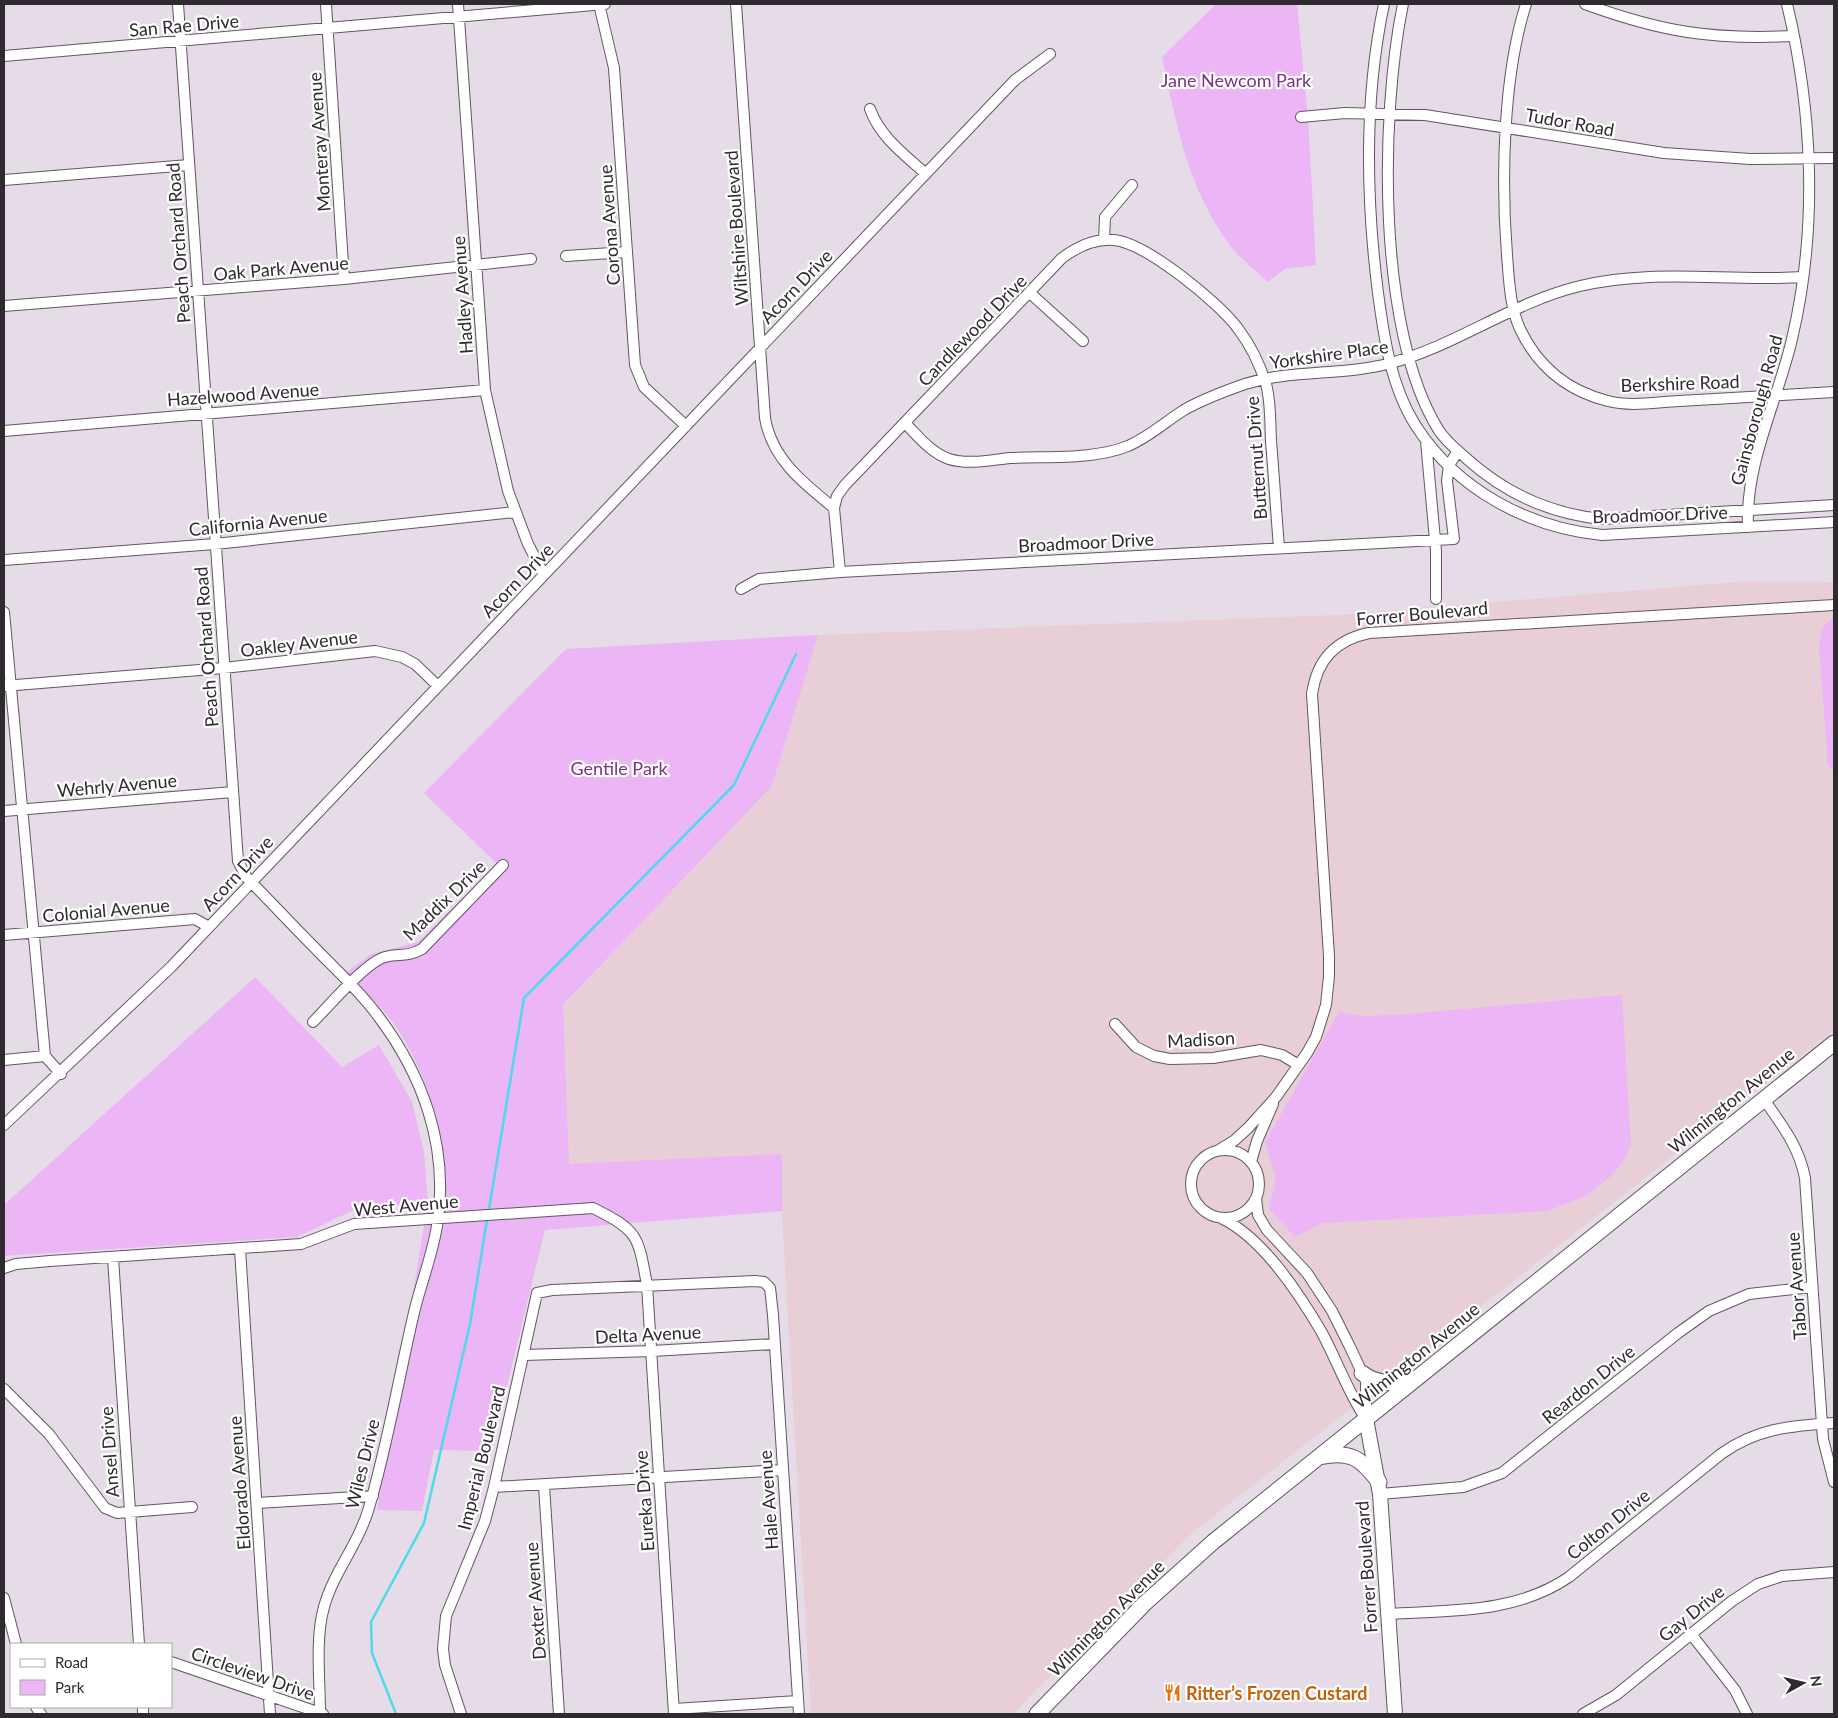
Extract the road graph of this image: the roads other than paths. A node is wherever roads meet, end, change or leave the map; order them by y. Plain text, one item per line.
1 (178, 4) edge
2 (326, 4) edge
3 (458, 4) edge
4 (599, 4) edge
5 (605, 4) edge
6 (736, 4) edge
7 (1384, 4) edge
8 (1403, 4) edge
9 (1526, 4) edge
10 (1585, 4) edge
11 (1786, 4) edge
12 (459, 17) junction
13 (327, 28) junction
14 (1794, 36) junction
15 (181, 41) junction
16 (1050, 54) dead end
17 (4, 56) edge
18 (870, 109) dead end
19 (1370, 114) junction
20 (1389, 115) junction
21 (1301, 117) dead end
22 (1507, 127) junction
23 (1834, 158) edge
24 (1809, 159) junction
25 (189, 165) junction
26 (926, 174) junction
27 (4, 180) edge
28 (1132, 185) dead end
29 (1104, 240) junction
30 (627, 252) junction
31 (566, 256) dead end
32 (531, 259) dead end
33 (475, 264) junction
34 (1802, 277) junction
35 (344, 278) junction
36 (198, 291) junction
37 (1030, 293) junction
38 (4, 306) edge
39 (1514, 309) junction
40 (1083, 341) dead end
41 (760, 347) junction
42 (1408, 358) junction
43 (1390, 364) junction
44 (1264, 379) junction
45 (485, 390) junction
46 (1834, 392) edge
47 (1776, 395) junction
48 (207, 413) junction
49 (905, 423) junction
50 (686, 426) junction
51 (4, 431) edge
52 (1426, 440) junction
53 (1458, 451) junction
54 (1449, 465) junction
55 (1834, 505) edge
56 (834, 508) junction
57 (1747, 510) junction
58 (516, 512) junction
59 (1834, 522) edge
60 (1748, 527) junction
61 (1435, 539) junction
62 (215, 544) junction
63 (1279, 547) junction
64 (4, 560) edge
65 (840, 572) junction
66 (544, 575) junction
67 (741, 589) dead end
68 (1436, 599) dead end
69 (1834, 605) edge
70 (4, 612) edge
71 (224, 668) junction
72 (7, 685) edge
73 (438, 686) junction
74 (233, 792) junction
75 (22, 809) junction
76 (4, 811) edge
77 (503, 865) dead end
78 (251, 882) junction
79 (209, 927) junction
80 (35, 932) junction
81 (4, 935) edge
82 (350, 985) junction
83 (313, 1022) dead end
84 (1114, 1024) dead end
85 (1834, 1043) edge
86 (45, 1056) junction
87 (4, 1060) edge
88 (1297, 1064) junction
89 (61, 1074) junction
90 (1276, 1096) junction
91 (1763, 1098) junction
92 (4, 1125) edge
93 (1217, 1151) junction
94 (1251, 1162) junction
95 (1256, 1198) junction
96 (438, 1218) junction
97 (1221, 1218) junction
98 (240, 1249) junction
99 (113, 1258) junction
100 (4, 1268) edge
101 (647, 1285) junction
102 (1812, 1287) junction
103 (774, 1344) junction
104 (652, 1351) junction
105 (524, 1355) junction
106 (1362, 1374) junction
107 (1416, 1378) junction
108 (4, 1389) edge
109 (1366, 1419) junction
110 (1834, 1423) edge
111 (1822, 1424) junction
112 (1318, 1458) junction
113 (783, 1470) junction
114 (659, 1478) junction
115 (1834, 1482) edge
116 (544, 1486) junction
117 (494, 1487) junction
118 (1379, 1488) junction
119 (373, 1496) junction
120 (257, 1502) junction
121 (192, 1507) dead end
122 (130, 1511) junction
123 (1834, 1572) edge
124 (4, 1598) edge
125 (1388, 1614) junction
126 (8, 1623) edge
127 (1691, 1634) junction
128 (16, 1643) edge
129 (139, 1643) edge
130 (172, 1662) edge
131 (269, 1697) junction
132 (798, 1701) junction
133 (674, 1711) edge
134 (270, 1714) edge
135 (322, 1714) edge
136 (461, 1714) edge
137 (558, 1714) edge
138 (799, 1714) edge
139 (1037, 1714) edge
140 (1395, 1714) edge
141 (1583, 1714) edge
142 (1747, 1714) edge

1 - 15 street, Peach Orchard Road
2 - 13 street, Monteray Avenue
3 - 12 street, Hadley Avenue
4 - 5 street, San Rae Drive
4 - 12 street, San Rae Drive
4 - 30 street, Corona Avenue
6 - 41 street, Wiltshire Boulevard
7 - 19 street, Broadmoor Drive
8 - 20 street
9 - 22 street, Berkshire Road
10 - 14 street
11 - 14 street, Gainsborough Road
12 - 13 street, San Rae Drive
12 - 33 street, Hadley Avenue
13 - 15 street, San Rae Drive
13 - 35 street, Monteray Avenue
14 - 24 street, Gainsborough Road
15 - 17 street, San Rae Drive
15 - 25 street, Peach Orchard Road
16 - 26 street, Acorn Drive
18 - 26 street
19 - 20 street, Tudor Road
19 - 21 street, Tudor Road
19 - 43 street, Broadmoor Drive
20 - 22 street, Tudor Road
20 - 42 street
22 - 24 street, Tudor Road
22 - 39 street, Berkshire Road
23 - 24 street, Tudor Road
24 - 34 street, Gainsborough Road
25 - 27 street
25 - 36 street, Peach Orchard Road
26 - 41 street, Acorn Drive
28 - 29 street
29 - 37 street, Candlewood Drive
29 - 44 street, Butternut Drive
30 - 31 street
30 - 50 street, Corona Avenue
32 - 33 street, Oak Park Avenue
33 - 35 street, Oak Park Avenue
33 - 45 street, Hadley Avenue
34 - 39 street, Yorkshire Place
34 - 47 street, Gainsborough Road
35 - 36 street, Oak Park Avenue
36 - 38 street, Oak Park Avenue
36 - 48 street, Peach Orchard Road
37 - 40 street
37 - 49 street, Candlewood Drive
39 - 42 street, Yorkshire Place
39 - 47 street, Berkshire Road
41 - 50 street, Acorn Drive
41 - 56 street, Wiltshire Boulevard
42 - 43 street, Yorkshire Place
42 - 53 street, Broadmoor Drive
43 - 44 street, Yorkshire Place
43 - 52 street, Broadmoor Drive
44 - 49 street, Yorkshire Place
44 - 63 street, Butternut Drive
45 - 48 street, Hazelwood Avenue
45 - 58 street, Hadley Avenue
46 - 47 street, Berkshire Road
47 - 57 street, Gainsborough Road
48 - 51 street, Hazelwood Avenue
48 - 62 street, Peach Orchard Road
49 - 56 street, Candlewood Drive
50 - 66 street, Acorn Drive
52 - 54 street, Broadmoor Drive
52 - 61 street
53 - 54 street
53 - 57 street, Broadmoor Drive
54 - 60 street, Broadmoor Drive
54 - 61 street, Broadmoor Drive
55 - 57 street, Broadmoor Drive
56 - 65 street
57 - 60 street, Gainsborough Road
58 - 62 street, California Avenue
58 - 66 street, Hadley Avenue
59 - 60 street, Broadmoor Drive
61 - 63 street, Broadmoor Drive
61 - 68 street
62 - 64 street, California Avenue
62 - 71 street, Peach Orchard Road
63 - 65 street, Broadmoor Drive
65 - 67 street, Broadmoor Drive
66 - 73 street, Acorn Drive
69 - 88 street, Forrer Boulevard
70 - 72 street
71 - 72 street, Oakley Avenue
71 - 73 street, Oakley Avenue
71 - 74 street, Peach Orchard Road
72 - 75 street
73 - 78 street, Acorn Drive
74 - 75 street, Wehrly Avenue
74 - 78 street, Peach Orchard Road
75 - 76 street, Wehrly Avenue
75 - 80 street
77 - 82 street, Maddix Drive
78 - 79 street, Acorn Drive
78 - 82 street, Peach Orchard Road
79 - 80 street, Colonial Avenue
79 - 89 street, Acorn Drive
80 - 81 street, Colonial Avenue
80 - 86 street
82 - 83 street, Maddix Drive
82 - 96 street, Peach Orchard Road
84 - 88 street, Madison
85 - 91 main road, Wilmington Avenue
86 - 87 street
86 - 89 street
88 - 90 street, Forrer Boulevard
89 - 92 street, Acorn Drive
90 - 93 street, Forrer Boulevard
90 - 94 street, Forrer Boulevard
91 - 102 street, Tabor Avenue
91 - 107 main road, Wilmington Avenue
93 - 94 street
93 - 97 street, Forrer Boulevard
94 - 95 street, Forrer Boulevard
95 - 97 street
95 - 106 street, Forrer Boulevard
96 - 98 street, West Avenue
96 - 101 street, West Avenue
96 - 119 street, Wiles Drive
97 - 109 street, Forrer Boulevard
98 - 99 street, West Avenue
98 - 120 street, Eldorado Avenue
99 - 100 street, West Avenue
99 - 122 street, Ansel Drive
101 - 103 street, Hale Avenue
101 - 104 street, Eureka Drive
101 - 105 street, Imperial Boulevard
102 - 111 street, Tabor Avenue
102 - 118 street, Reardon Drive
103 - 104 street, Delta Avenue
103 - 113 street, Hale Avenue
104 - 105 street, Delta Avenue
104 - 114 street, Eureka Drive
105 - 117 street, Imperial Boulevard
106 - 107 main road
106 - 109 street, Forrer Boulevard
107 - 109 main road, Wilmington Avenue
108 - 122 street
109 - 112 main road, Wilmington Avenue
109 - 118 street, Forrer Boulevard
110 - 111 street, Colton Drive
111 - 115 street, Tabor Avenue
111 - 125 street, Colton Drive
112 - 118 main road
112 - 139 main road, Wilmington Avenue
113 - 114 street
113 - 132 street, Hale Avenue
114 - 116 street
114 - 133 street, Eureka Drive
116 - 117 street
116 - 137 street, Dexter Avenue
117 - 136 street, Imperial Boulevard
118 - 125 street, Forrer Boulevard
119 - 120 street
119 - 135 street, Wiles Drive
120 - 131 street, Eldorado Avenue
121 - 122 street
122 - 129 street, Ansel Drive
123 - 127 street, Gay Drive
124 - 126 street
125 - 140 street, Forrer Boulevard
126 - 128 street
127 - 141 street, Gay Drive
127 - 142 street
130 - 131 street, Circleview Drive
131 - 134 street, Eldorado Avenue
131 - 135 street, Circleview Drive
132 - 133 street
132 - 138 street, Hale Avenue

